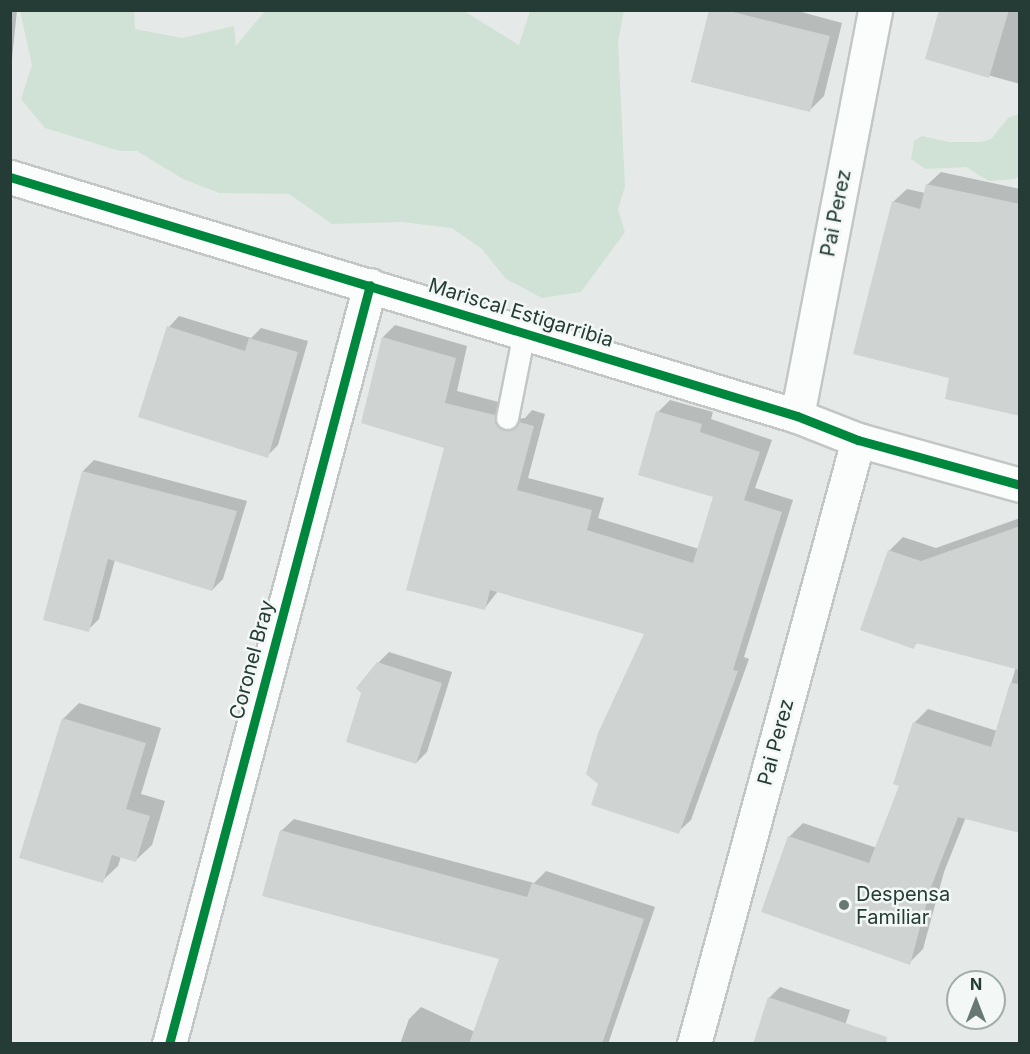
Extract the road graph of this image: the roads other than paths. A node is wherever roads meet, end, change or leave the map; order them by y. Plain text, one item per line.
1 (875, 10) edge
2 (10, 177) edge
3 (370, 285) junction
4 (524, 332) junction
5 (797, 416) junction
6 (507, 418) dead end
7 (858, 440) junction
8 (1020, 485) edge
9 (169, 1044) edge
10 (694, 1044) edge

1 - 5 street, Pai Perez
2 - 3 street, Mariscal Estigarribia
3 - 4 street, Mariscal Estigarribia
3 - 9 street, Coronel Bray
4 - 5 street, Mariscal Estigarribia
4 - 6 lane
5 - 7 street, Mariscal Estigarribia
7 - 8 street, Mariscal Estigarribia
7 - 10 street, Pai Perez

